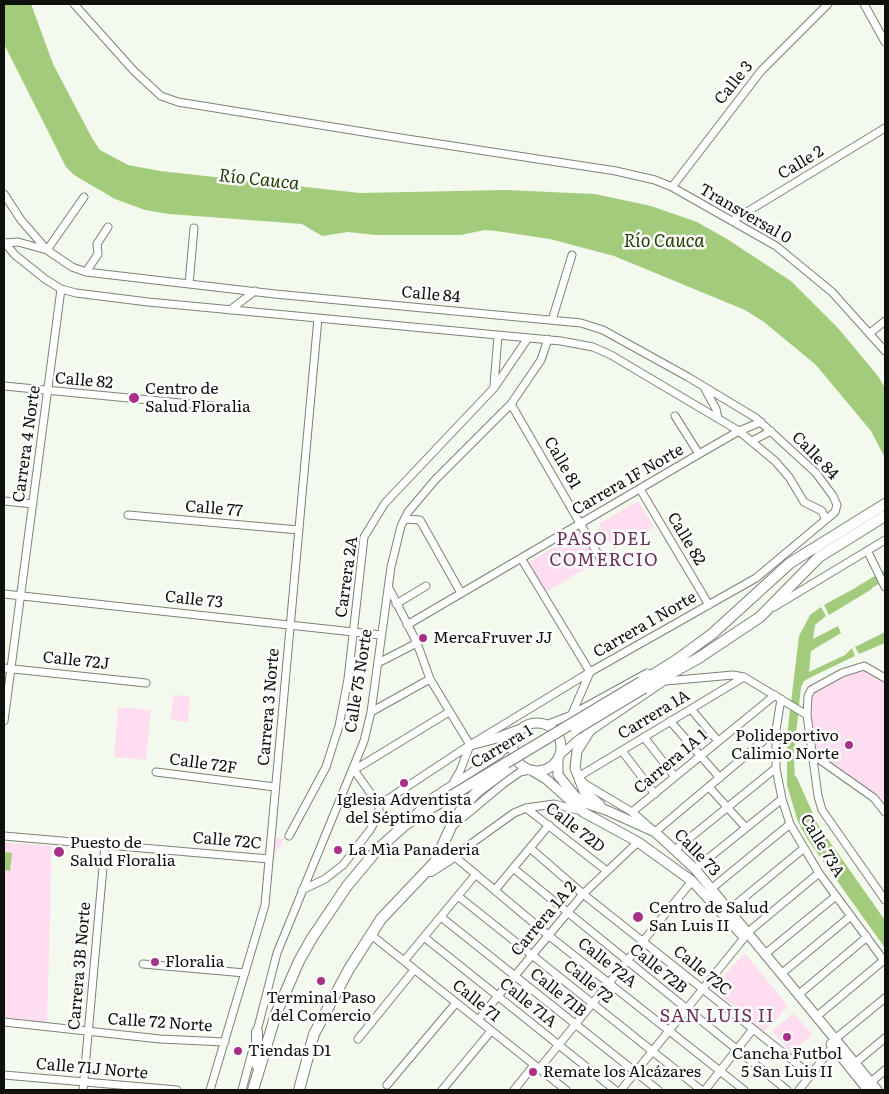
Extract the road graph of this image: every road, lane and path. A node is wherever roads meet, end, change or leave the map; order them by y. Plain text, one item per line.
1 (74, 4) edge
2 (828, 4) edge
3 (864, 4) edge
4 (885, 42) edge
5 (885, 128) edge
6 (672, 188) junction
7 (4, 194) edge
8 (84, 197) dead end
9 (732, 221) junction
10 (108, 227) dead end
11 (194, 228) dead end
12 (4, 242) edge
13 (47, 250) junction
14 (572, 255) dead end
15 (86, 272) junction
16 (189, 284) junction
17 (61, 289) junction
18 (255, 291) junction
19 (230, 310) junction
20 (318, 318) junction
21 (552, 320) junction
22 (885, 320) edge
23 (870, 333) junction
24 (498, 336) junction
25 (528, 338) junction
26 (548, 340) junction
27 (885, 351) edge
28 (4, 386) edge
29 (494, 388) junction
30 (705, 389) junction
31 (48, 392) junction
32 (511, 404) junction
33 (222, 407) dead end
34 (675, 416) dead end
35 (718, 418) junction
36 (761, 422) junction
37 (771, 431) junction
38 (740, 432) junction
39 (752, 441) junction
40 (699, 454) junction
41 (640, 489) junction
42 (4, 501) edge
43 (33, 504) junction
44 (885, 504) edge
45 (128, 515) dead end
46 (885, 516) edge
47 (825, 518) junction
48 (405, 519) junction
49 (876, 522) edge
50 (581, 523) junction
51 (299, 530) junction
52 (885, 540) edge
53 (868, 552) junction
54 (521, 558) junction
55 (603, 563) dead end
56 (426, 586) dead end
57 (885, 587) edge
58 (389, 588) junction
59 (4, 594) edge
60 (461, 594) junction
61 (21, 596) junction
62 (752, 598) junction
63 (396, 604) junction
64 (709, 604) junction
65 (766, 612) junction
66 (407, 625) junction
67 (290, 626) junction
68 (354, 632) junction
69 (381, 635) junction
70 (417, 643) junction
71 (697, 658) junction
72 (675, 661) junction
73 (378, 663) junction
74 (7, 668) edge
75 (590, 672) junction
76 (744, 676) junction
77 (700, 678) junction
78 (885, 678) edge
79 (430, 679) junction
80 (666, 680) junction
81 (146, 683) dead end
82 (642, 685) junction
83 (781, 699) junction
84 (690, 709) junction
85 (371, 712) junction
86 (449, 712) junction
87 (572, 714) junction
88 (804, 714) junction
89 (4, 721) edge
90 (670, 721) junction
91 (546, 725) junction
92 (523, 728) junction
93 (776, 730) junction
94 (589, 732) junction
95 (644, 737) junction
96 (515, 739) junction
97 (718, 741) junction
98 (470, 745) junction
99 (622, 750) junction
100 (813, 755) junction
101 (700, 756) junction
102 (558, 758) junction
103 (776, 768) junction
104 (354, 770) junction
105 (530, 770) junction
106 (156, 772) dead end
107 (578, 777) junction
108 (675, 777) junction
109 (720, 778) junction
110 (451, 784) junction
111 (276, 787) junction
112 (710, 787) junction
113 (655, 794) junction
114 (782, 799) junction
115 (379, 804) junction
116 (728, 807) junction
117 (526, 808) junction
118 (606, 810) junction
119 (583, 812) junction
120 (632, 812) junction
121 (885, 812) edge
122 (790, 824) junction
123 (404, 825) junction
124 (549, 825) junction
125 (746, 828) junction
126 (450, 830) junction
127 (655, 832) junction
128 (4, 836) edge
129 (289, 836) dead end
130 (638, 842) junction
131 (105, 845) junction
132 (530, 848) junction
133 (676, 849) junction
134 (803, 849) junction
135 (454, 856) junction
136 (269, 859) junction
137 (513, 868) junction
138 (695, 869) junction
139 (607, 871) junction
140 (819, 872) junction
141 (476, 874) junction
142 (424, 875) junction
143 (692, 880) junction
144 (711, 889) junction
145 (302, 890) junction
146 (495, 890) junction
147 (582, 894) junction
148 (458, 896) junction
149 (836, 896) junction
150 (885, 900) edge
151 (729, 910) junction
152 (566, 913) junction
153 (851, 916) junction
154 (441, 917) junction
155 (370, 934) junction
156 (548, 935) junction
157 (746, 935) junction
158 (424, 937) junction
159 (867, 937) junction
160 (642, 941) junction
161 (764, 954) junction
162 (532, 955) junction
163 (404, 961) junction
164 (626, 961) junction
165 (885, 961) edge
166 (143, 964) dead end
167 (414, 970) junction
168 (245, 973) junction
169 (781, 974) junction
170 (515, 976) junction
171 (608, 982) junction
172 (703, 989) junction
173 (798, 995) junction
174 (498, 996) junction
175 (885, 998) edge
176 (456, 1003) junction
177 (592, 1003) junction
178 (687, 1009) junction
179 (816, 1017) junction
180 (478, 1020) junction
181 (4, 1022) edge
182 (575, 1024) junction
183 (752, 1029) junction
184 (669, 1030) junction
185 (88, 1031) junction
186 (491, 1031) junction
187 (257, 1032) junction
188 (885, 1038) edge
189 (358, 1039) dead end
190 (225, 1042) junction
191 (834, 1043) junction
192 (558, 1044) junction
193 (736, 1050) junction
194 (652, 1051) junction
195 (855, 1063) junction
196 (536, 1067) junction
197 (885, 1070) edge
198 (635, 1072) junction
199 (720, 1072) junction
200 (4, 1075) edge
201 (812, 1075) junction
202 (84, 1082) junction
203 (387, 1085) dead end
204 (255, 1086) edge
205 (869, 1086) edge
206 (83, 1090) edge
207 (177, 1090) edge
208 (210, 1090) edge
209 (242, 1090) edge
210 (299, 1090) edge
211 (442, 1090) edge
212 (514, 1090) edge
213 (566, 1090) edge
214 (615, 1090) edge
215 (621, 1090) edge
216 (658, 1090) edge
217 (700, 1090) edge
218 (705, 1090) edge
219 (744, 1090) edge
220 (787, 1090) edge
221 (799, 1090) edge
222 (877, 1090) edge

1 - 6 street, Transversal 0
2 - 6 street, Calle 3
3 - 4 street
5 - 9 street, Calle 2
6 - 9 street, Transversal 0
7 - 13 street
8 - 13 street
9 - 23 street, Transversal 0
10 - 15 street
11 - 16 street
12 - 13 street
12 - 17 street
13 - 15 street, Calle 84
14 - 21 street
15 - 16 street, Calle 84
16 - 18 street, Calle 84
17 - 19 street, Calle 84
17 - 31 street, Carrera 4 Norte
18 - 19 street
18 - 21 street, Calle 84
19 - 20 street, Calle 84
20 - 24 street, Calle 84
20 - 51 street, Carrera 3 Norte
21 - 30 street, Calle 84
22 - 23 street
23 - 27 street, Transversal 0
24 - 25 street, Calle 84
24 - 29 street
25 - 26 street, Calle 84
25 - 29 street, Carrera 2A
26 - 32 street, Calle 75 Norte
26 - 35 street, Calle 84
28 - 31 street, Calle 82
29 - 68 street, Carrera 2A
30 - 35 street
30 - 36 street, Calle 84
31 - 33 street, Calle 82
31 - 43 street, Carrera 4 Norte
32 - 48 street, Calle 75 Norte
32 - 50 street, Calle 81
34 - 40 street
35 - 38 street, Calle 84
36 - 37 street, Calle 84
36 - 38 street, Carrera 1F Norte
37 - 39 street
37 - 47 street, Calle 84
38 - 39 street, Calle 84
38 - 40 street, Carrera 1F Norte
39 - 47 street, Calle 84
40 - 41 street, Carrera 1F Norte
41 - 50 street, Carrera 1F Norte
41 - 64 street, Calle 82
42 - 43 street
43 - 61 street, Carrera 4 Norte
44 - 49 highway
45 - 51 street, Calle 77
46 - 49 highway
47 - 64 street, Carrera 1 Norte
48 - 58 street, Calle 75 Norte
48 - 60 street
49 - 62 highway, Carrera 1
49 - 65 highway, Carrera 1
50 - 54 street, Carrera 1F Norte
50 - 55 street, Calle 81
51 - 67 street, Carrera 3 Norte
52 - 53 street, Carrera 1
53 - 57 street
53 - 65 street, Carrera 1
54 - 60 street, Carrera 1F Norte
54 - 75 street
56 - 63 street
58 - 63 street
58 - 69 street, Calle 75 Norte
59 - 61 street, Calle 73
60 - 66 street, Carrera 1F Norte
61 - 67 street, Calle 73
61 - 74 street, Carrera 4 Norte
62 - 65 highway
62 - 72 highway, Carrera 1
63 - 66 street
64 - 75 street, Carrera 1 Norte
65 - 71 highway, Carrera 1
66 - 70 street
67 - 68 street, Calle 73
67 - 111 street, Carrera 3 Norte
68 - 69 street, Calle 73
68 - 129 street, Carrera 2A
69 - 73 street, Calle 75 Norte
70 - 73 street
70 - 79 street
71 - 77 street
71 - 80 street
71 - 82 highway, Carrera 1
72 - 82 highway, Carrera 1
72 - 87 street
73 - 85 street, Calle 75 Norte
74 - 81 street, Calle 72J
74 - 89 street, Carrera 4 Norte
75 - 87 street
75 - 98 street, Carrera 1 Norte
76 - 77 street
76 - 83 street
76 - 84 street, Carrera 1A
77 - 80 street
78 - 88 street, Calle 73A
79 - 85 street
79 - 86 street
80 - 94 street
82 - 123 highway, Carrera 1, bridge
82 - 126 highway, Carrera 1, bridge
83 - 88 street
83 - 93 street, Calle 73A
83 - 97 street, Carrera 1A 1
84 - 90 street, Carrera 1A
84 - 97 street
85 - 104 street, Calle 75 Norte
86 - 98 street
86 - 104 street
87 - 91 street
88 - 100 street, Calle 73A
90 - 95 street, Carrera 1A
90 - 101 street
91 - 92 main road
91 - 102 main road
92 - 96 main road
92 - 98 main road
93 - 103 street, Calle 73A
93 - 109 street
94 - 102 street
94 - 107 main road
95 - 99 street, Carrera 1A
95 - 108 street
96 - 105 main road
96 - 110 street
97 - 101 street, Carrera 1A 1
98 - 110 street
98 - 115 street, Carrera 1 Norte
99 - 107 street, Carrera 1A
99 - 113 street
100 - 121 street
100 - 150 street, Calle 73A
101 - 108 street, Carrera 1A 1
101 - 109 street
102 - 105 main road
102 - 118 main road, Calle 73
103 - 114 street, Calle 73A
103 - 116 street
104 - 115 street
104 - 145 street, Calle 75 Norte
105 - 119 main road, Calle 73
105 - 126 street
106 - 111 street, Calle 72F
107 - 118 main road
107 - 120 street
108 - 113 street, Carrera 1A 1
109 - 112 street
110 - 123 street
111 - 136 street, Carrera 3 Norte
112 - 116 street
112 - 127 street
113 - 120 street, Carrera 1A 1
114 - 122 street, Calle 73A
114 - 125 street
115 - 145 street
116 - 125 street
116 - 133 street
117 - 119 street
117 - 124 street, Calle 72D
117 - 135 street
118 - 127 main road, Calle 73
119 - 130 main road, Calle 73
120 - 127 street
122 - 134 street, Calle 73A
122 - 144 street
123 - 204 highway, Carrera 1
124 - 132 street
124 - 139 street, Calle 72D
125 - 138 street
126 - 142 highway, Carrera 1
127 - 133 main road, Calle 73
128 - 131 street, Calle 72C
130 - 139 street, Carrera 1A 2
130 - 143 main road, Calle 73
131 - 136 street, Calle 72C
131 - 185 street, Carrera 3B Norte
132 - 137 street
132 - 147 street, Calle 72C
133 - 138 main road, Calle 73
134 - 140 street, Calle 73A
134 - 151 street
135 - 141 street, Calle 72A
135 - 142 highway
136 - 168 street, Carrera 3 Norte
137 - 146 street
137 - 152 street, Calle 72B
138 - 144 main road, Calle 73
139 - 147 street, Carrera 1A 2
140 - 149 street, Calle 73A
140 - 157 street
141 - 146 street, Calle 72A
141 - 148 street
142 - 155 highway, Carrera 1
143 - 157 main road, Calle 73
143 - 160 street
144 - 151 main road, Calle 73
145 - 187 street, Calle 75 Norte
146 - 156 street, Calle 72A
147 - 152 street, Carrera 1A 2
147 - 160 street, Calle 72C
148 - 154 street
148 - 162 street, Calle 72
149 - 153 street, Calle 73A
149 - 161 street
151 - 157 main road, Calle 73
152 - 156 street, Carrera 1A 2
152 - 164 street, Calle 72B
153 - 159 street, Calle 73A
153 - 169 street
154 - 158 street
154 - 170 street, Calle 71B
155 - 163 street, Calle 71
155 - 210 highway, Carrera 1
156 - 162 street, Carrera 1A 2
156 - 171 street, Calle 72A
157 - 161 main road, Calle 73
157 - 172 street
157 - 191 main road, Calle 73
158 - 163 street
158 - 174 street, Calle 71A
159 - 165 street, Calle 73A
159 - 173 street
160 - 164 street
160 - 172 street, Calle 72C
161 - 169 main road, Calle 73
162 - 170 street, Carrera 1A 2
162 - 177 street, Calle 72
163 - 167 street, Calle 71
164 - 171 street
164 - 178 street, Calle 72B
165 - 179 street
166 - 168 street
167 - 176 street, Calle 71
167 - 189 street
168 - 190 street, Carrera 3 Norte
169 - 173 main road, Calle 73
170 - 174 street, Carrera 1A 2
170 - 182 street, Calle 71B
171 - 177 street
171 - 184 street, Calle 72A
172 - 178 street
172 - 183 street, Calle 72C
173 - 179 main road, Calle 73
174 - 180 street, Carrera 1A 2
174 - 192 street, Calle 71A
175 - 191 street
176 - 180 street, Calle 71
176 - 203 street
177 - 182 street
177 - 194 street, Calle 72
178 - 184 street
178 - 193 street, Calle 72B
179 - 191 main road, Calle 73
180 - 186 street, Calle 71
181 - 185 street, Calle 72 Norte
182 - 192 street
182 - 198 street, Calle 71B
183 - 193 street
183 - 201 street, Calle 72C
184 - 194 street
184 - 199 street, Calle 72A
185 - 190 street, Calle 72 Norte
185 - 202 street, Carrera 3B Norte
186 - 196 street, Calle 71
186 - 211 street
187 - 204 highway
187 - 209 street, Calle 75 Norte
188 - 195 street
190 - 208 street, Carrera 3 Norte
191 - 195 main road, Calle 73
191 - 201 street
191 - 205 main road, Calle 73
192 - 196 street
192 - 214 street, Calle 71A
193 - 199 street
193 - 220 street, Calle 72B
194 - 198 street
194 - 217 street, Calle 72
195 - 205 main road, Calle 73
196 - 212 street
196 - 213 street, Calle 71
197 - 205 street
198 - 215 street
198 - 216 street, Calle 71B
199 - 218 street
199 - 219 street, Calle 72A
200 - 202 street, Calle 71J Norte
201 - 221 street
202 - 206 street, Carrera 3B Norte
202 - 207 street, Calle 71J Norte
205 - 222 main road, Calle 73

